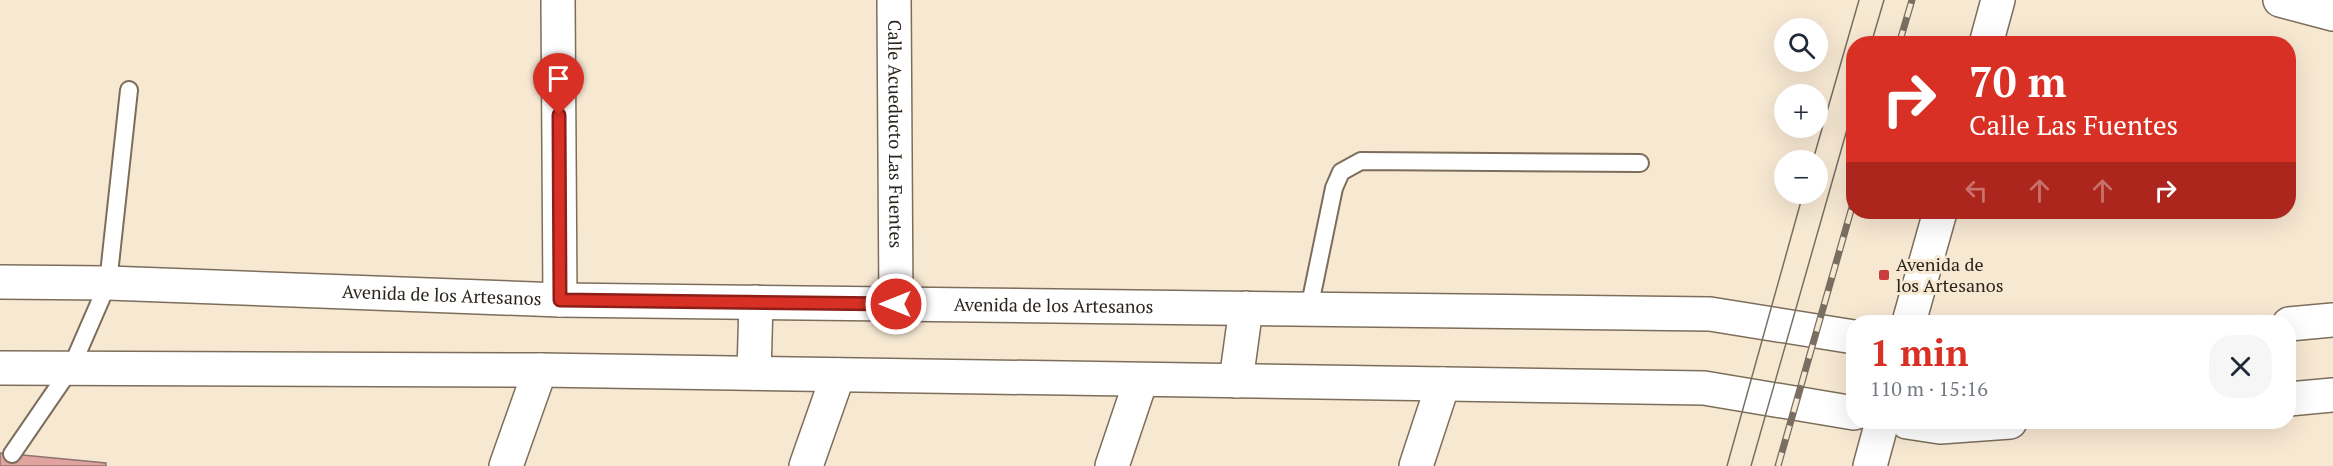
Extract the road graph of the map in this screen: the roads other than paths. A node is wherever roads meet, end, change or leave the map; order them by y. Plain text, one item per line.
1 (558, 0) edge
2 (894, 0) edge
3 (1998, 0) edge
4 (1988, 36) edge
5 (129, 90) dead end
6 (1640, 163) dead end
7 (1938, 219) edge
8 (0, 282) edge
9 (108, 283) junction
10 (560, 300) junction
11 (756, 302) junction
12 (896, 304) junction
13 (1246, 308) junction
14 (1309, 309) junction
15 (1911, 315) edge
16 (2333, 320) edge
17 (2296, 323) edge
18 (1846, 336) edge
19 (0, 368) edge
20 (71, 368) junction
21 (540, 370) junction
22 (754, 373) junction
23 (837, 375) junction
24 (1141, 380) junction
25 (1236, 381) junction
26 (1443, 384) junction
27 (2333, 395) edge
28 (2296, 398) edge
29 (1846, 412) edge
30 (1880, 429) edge
31 (12, 454) dead end
32 (506, 466) edge
33 (806, 466) edge
34 (1112, 466) edge
35 (1416, 466) edge
36 (1870, 466) edge

1 - 10 street
2 - 12 street, Calle Acueducto Las Fuentes
3 - 4 street
5 - 9 lane
6 - 14 lane
7 - 15 street
8 - 9 street, Avenida de los Artesanos
9 - 10 street, Avenida de los Artesanos
9 - 20 lane
10 - 11 street, Avenida de los Artesanos
11 - 12 street, Avenida de los Artesanos
11 - 22 street
12 - 13 street, Avenida de los Artesanos
13 - 14 street, Avenida de los Artesanos
13 - 25 street
14 - 18 street, Avenida de los Artesanos
16 - 17 street
19 - 20 street
20 - 21 street
20 - 31 lane
21 - 22 street
21 - 32 street
22 - 23 street
23 - 24 street
23 - 33 street
24 - 25 street
24 - 34 street
25 - 26 street
26 - 29 street
26 - 35 street
27 - 28 street
30 - 36 street

